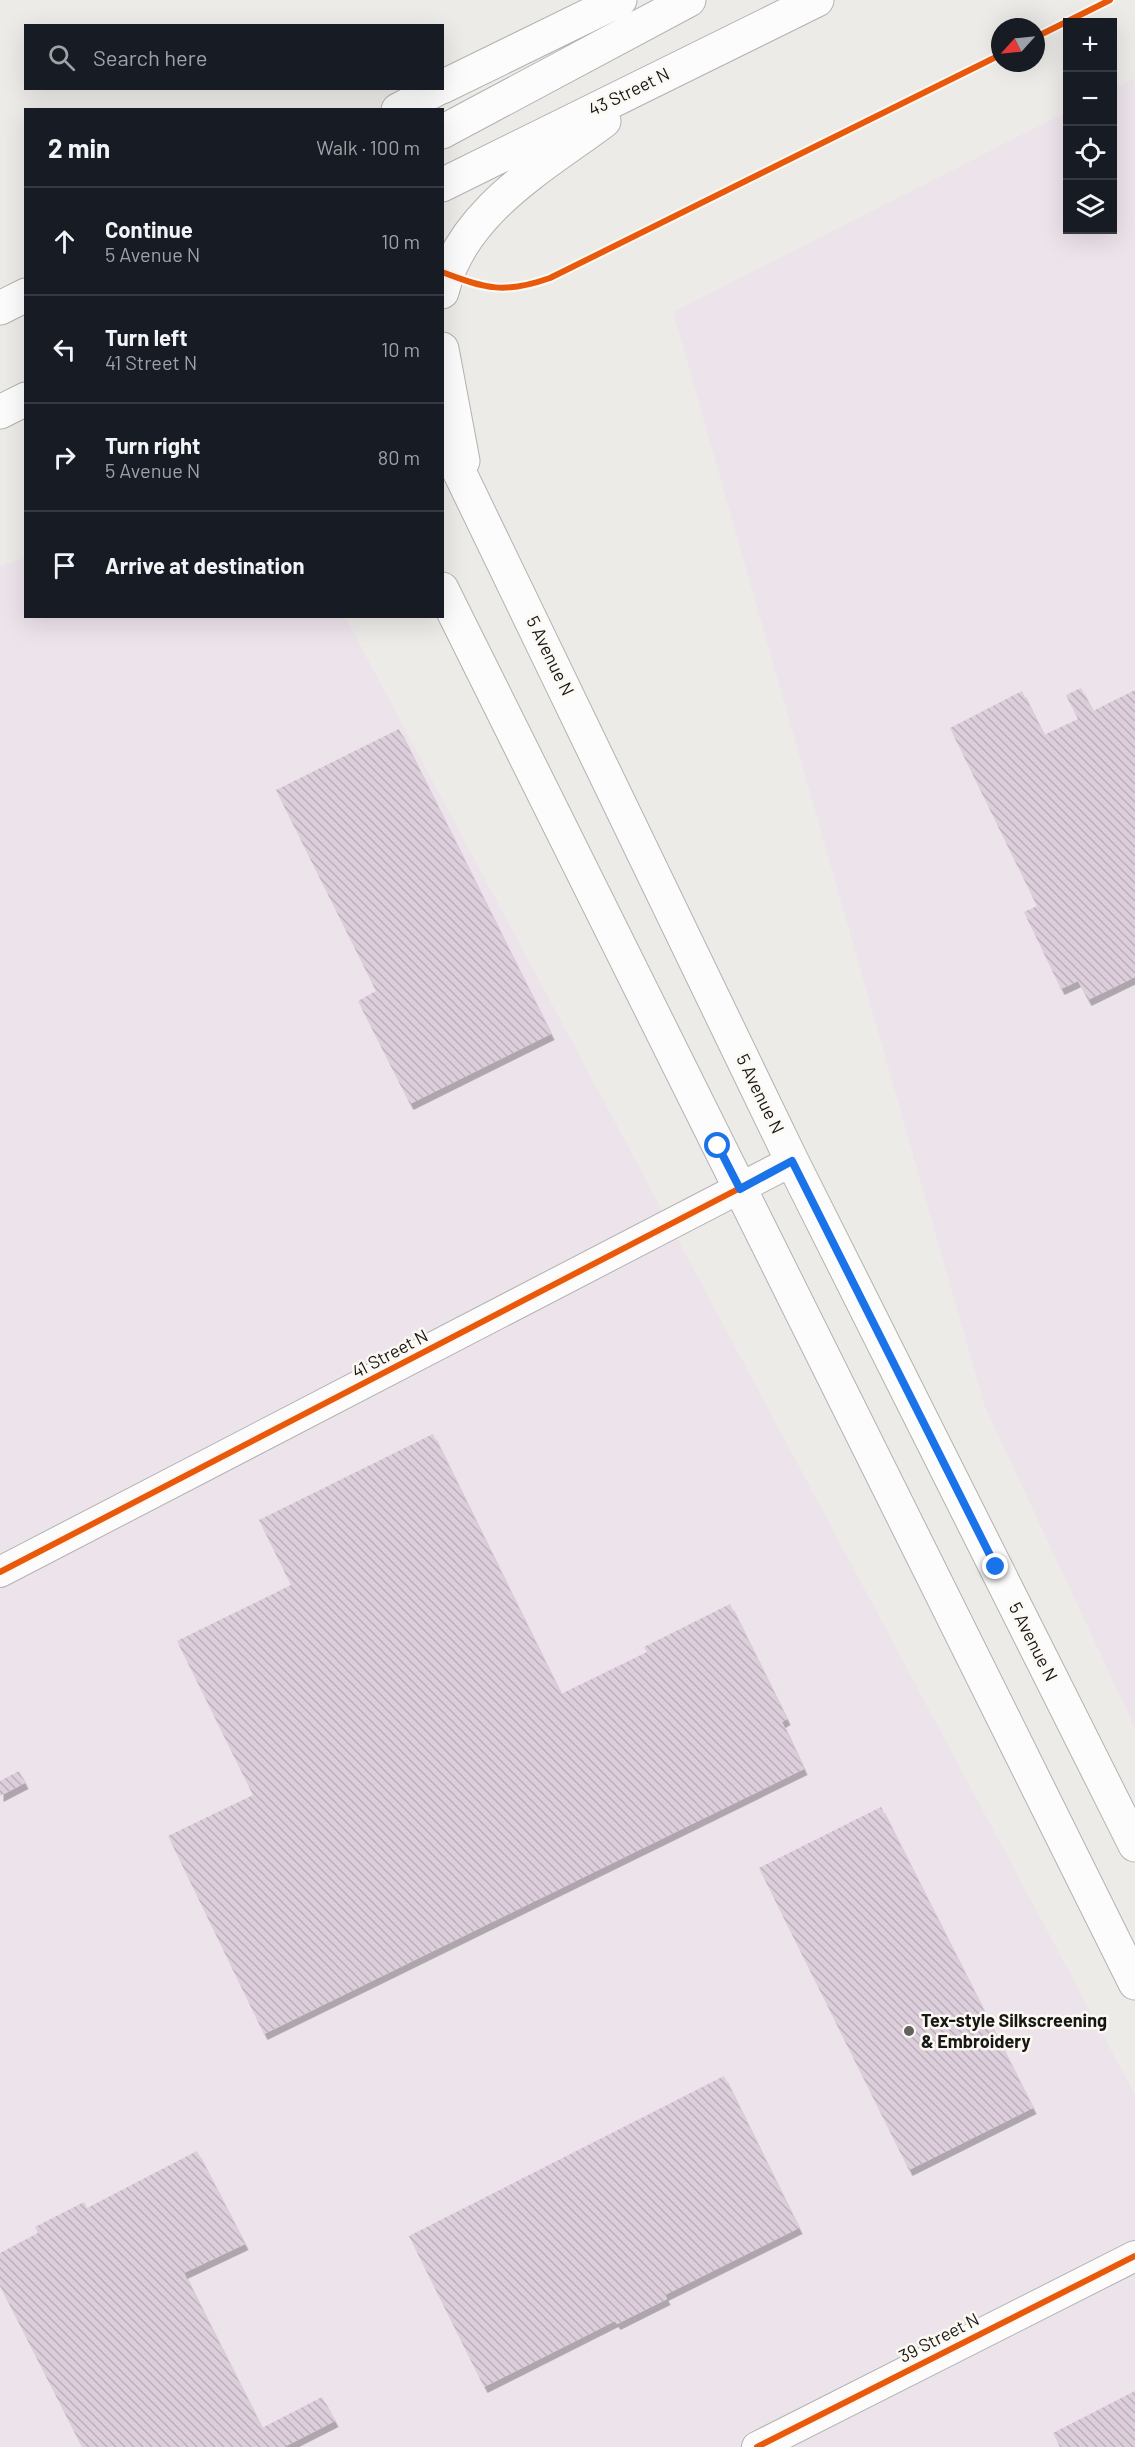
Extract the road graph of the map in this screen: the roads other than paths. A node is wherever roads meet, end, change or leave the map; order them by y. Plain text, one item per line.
1 (620, 0) edge
2 (689, 0) edge
3 (817, 0) edge
4 (669, 72) junction
5 (444, 87) edge
6 (437, 90) edge
7 (402, 108) edge
8 (444, 131) edge
9 (444, 184) edge
10 (444, 284) edge
11 (24, 296) edge
12 (0, 308) edge
13 (444, 360) edge
14 (24, 400) edge
15 (0, 411) edge
16 (444, 440) edge
17 (467, 484) junction
18 (444, 593) edge
19 (792, 1161) junction
20 (740, 1189) junction
21 (0, 1572) edge
22 (1135, 1845) edge
23 (1135, 1983) edge
24 (1135, 2256) edge
25 (757, 2447) edge

1 - 5 main road
2 - 8 main road
3 - 4 main road, 43 Street N
4 - 9 main road, 43 Street N
4 - 10 main road
6 - 7 main road
11 - 12 main road
13 - 17 main road
14 - 15 main road
16 - 17 main road, 5 Avenue N
17 - 19 main road, 5 Avenue N
18 - 20 main road
19 - 20 street, 41 Street N
19 - 22 main road, 5 Avenue N
20 - 21 street, 41 Street N
20 - 23 main road
24 - 25 street, 39 Street N

